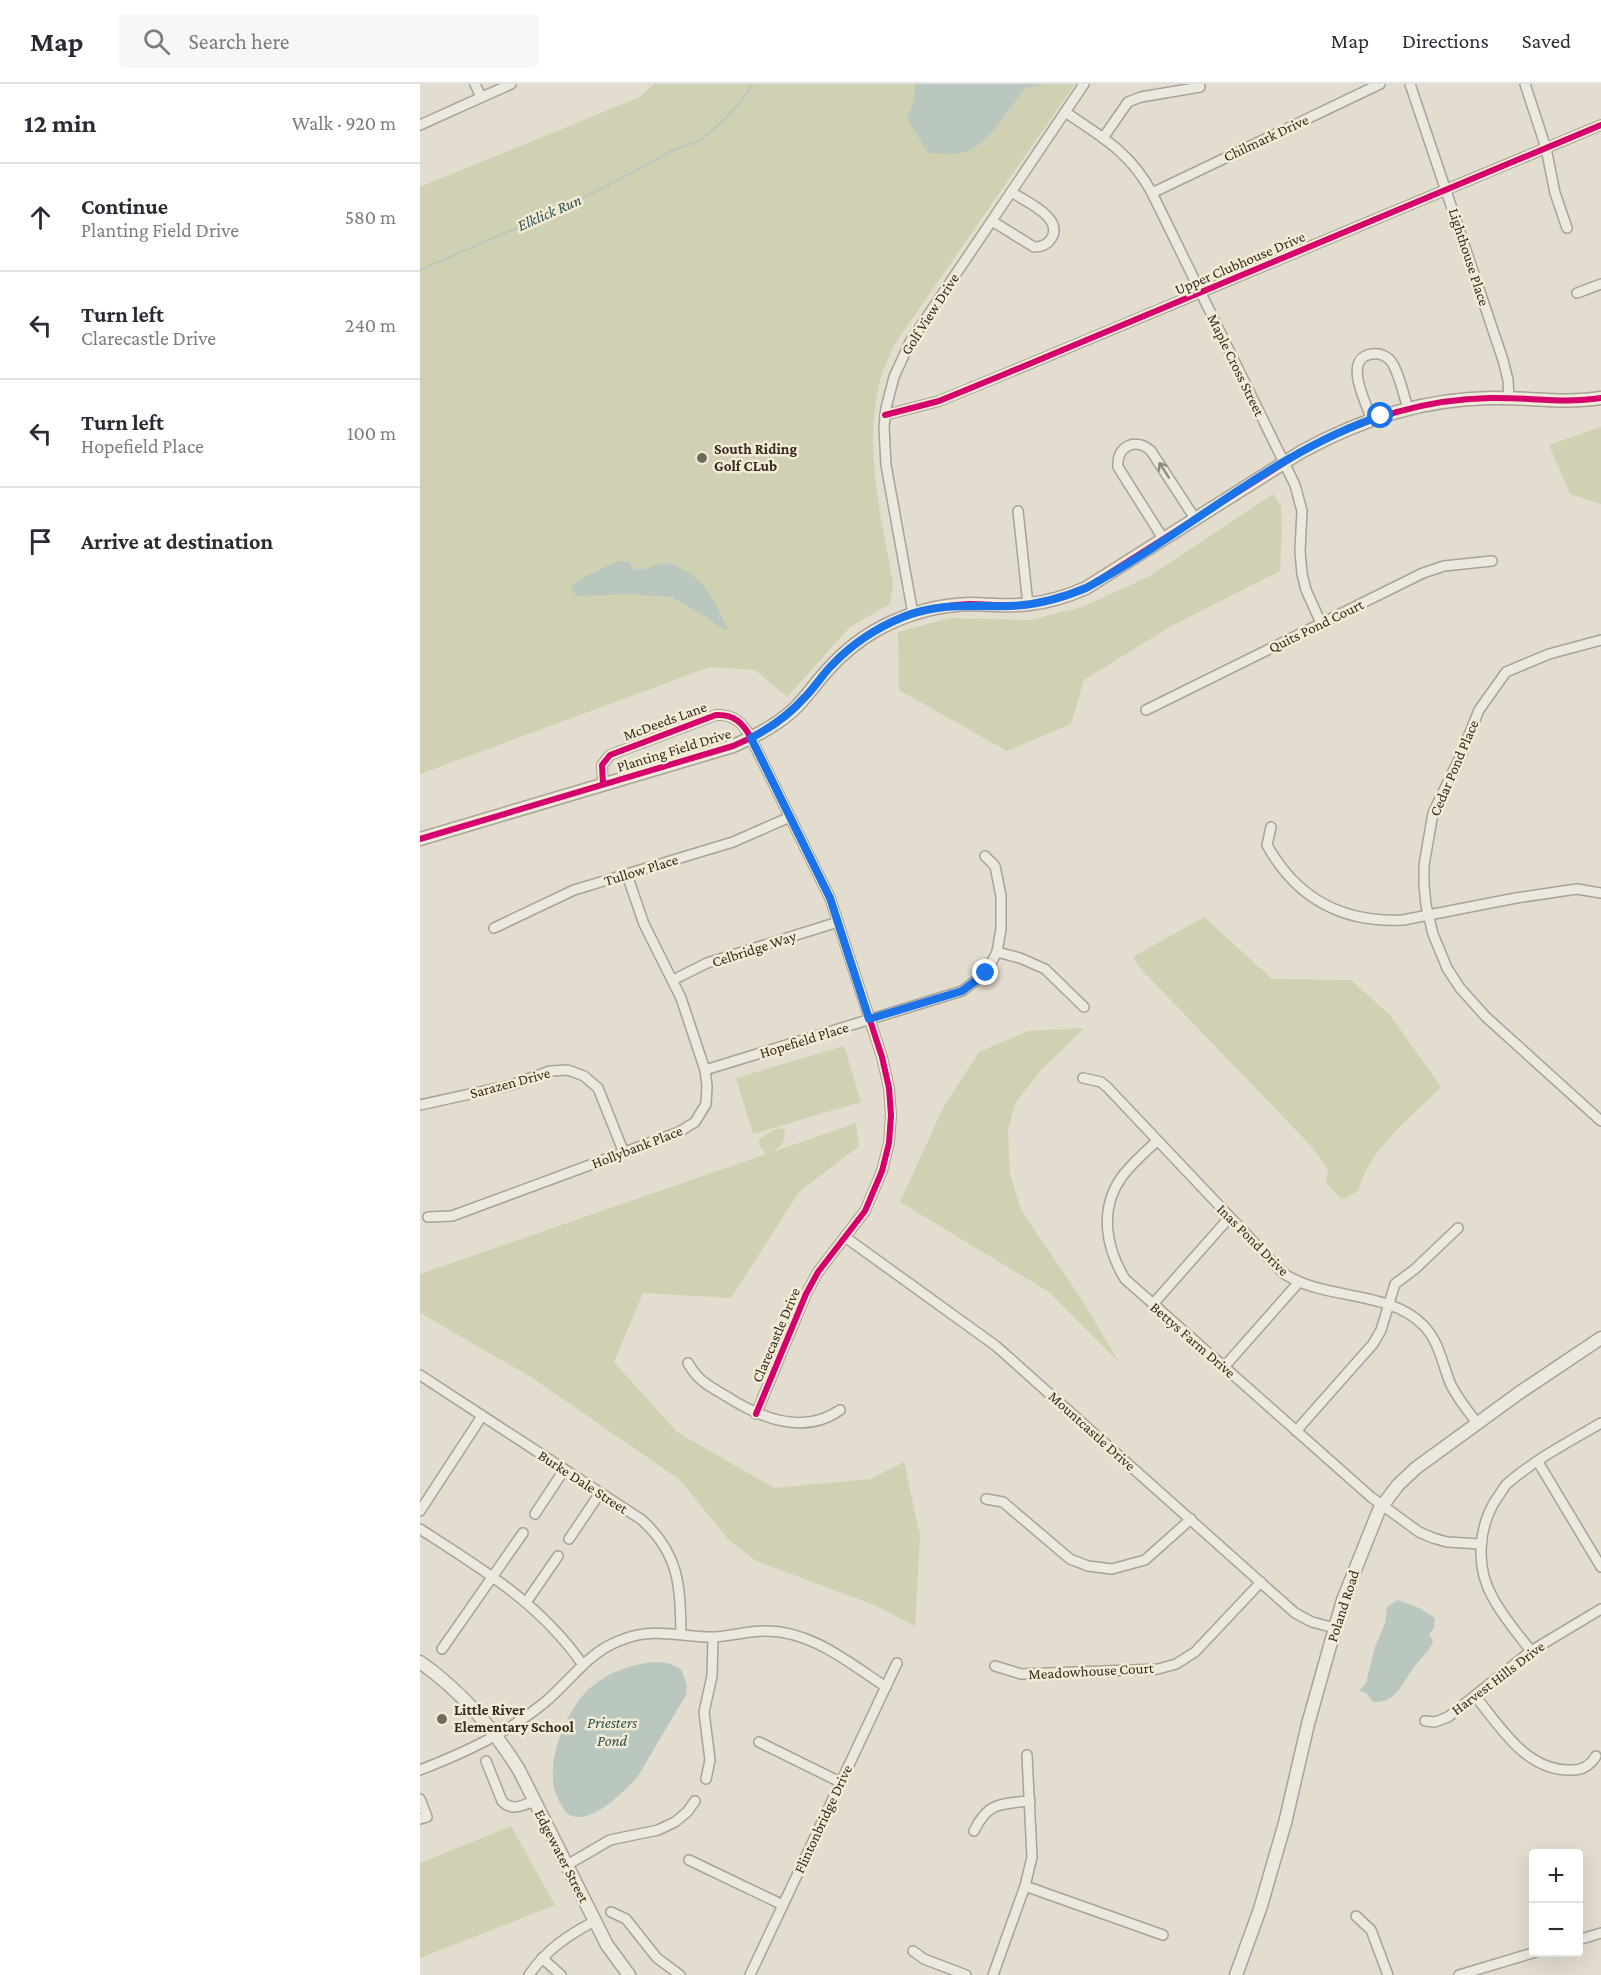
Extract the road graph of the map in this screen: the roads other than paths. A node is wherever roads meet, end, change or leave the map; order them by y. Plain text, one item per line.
1 (475, 84) edge
2 (511, 84) edge
3 (1084, 84) edge
4 (1380, 84) edge
5 (1410, 84) edge
6 (1525, 84) edge
7 (1200, 87) dead end
8 (481, 97) junction
9 (1065, 112) junction
10 (420, 125) edge
11 (1601, 125) edge
12 (1103, 138) junction
13 (1546, 147) junction
14 (1447, 190) junction
15 (1011, 192) junction
16 (1152, 193) junction
17 (992, 220) junction
18 (1567, 228) dead end
19 (1601, 284) edge
20 (1201, 292) junction
21 (1577, 292) dead end
22 (1509, 398) junction
23 (1601, 398) edge
24 (1408, 409) junction
25 (885, 415) junction
26 (1372, 420) junction
27 (1284, 463) junction
28 (1018, 511) dead end
29 (1196, 519) junction
30 (1164, 540) junction
31 (1492, 561) dead end
32 (1028, 604) junction
33 (913, 614) junction
34 (1321, 623) junction
35 (1601, 640) edge
36 (1146, 710) dead end
37 (751, 738) junction
38 (603, 784) junction
39 (790, 817) junction
40 (1270, 827) dead end
41 (420, 839) edge
42 (986, 856) dead end
43 (627, 875) junction
44 (1601, 893) edge
45 (1428, 915) junction
46 (838, 922) junction
47 (494, 928) dead end
48 (997, 952) junction
49 (673, 980) junction
50 (1084, 1007) dead end
51 (869, 1019) junction
52 (705, 1070) junction
53 (1083, 1078) dead end
54 (420, 1105) edge
55 (1601, 1121) edge
56 (1157, 1141) junction
57 (624, 1153) junction
58 (428, 1217) dead end
59 (1229, 1218) junction
60 (1458, 1228) dead end
61 (846, 1237) junction
62 (1299, 1282) junction
63 (1153, 1304) junction
64 (1389, 1306) junction
65 (1601, 1338) edge
66 (688, 1363) dead end
67 (1224, 1367) junction
68 (420, 1376) edge
69 (840, 1410) dead end
70 (756, 1414) junction
71 (482, 1416) junction
72 (1477, 1423) junction
73 (1601, 1423) edge
74 (1296, 1431) junction
75 (1538, 1462) junction
76 (564, 1470) junction
77 (600, 1493) junction
78 (986, 1499) dead end
79 (1382, 1505) junction
80 (420, 1511) edge
81 (535, 1514) dead end
82 (1191, 1519) junction
83 (420, 1528) edge
84 (523, 1533) dead end
85 (569, 1539) dead end
86 (1481, 1544) junction
87 (558, 1556) dead end
88 (1601, 1566) edge
89 (494, 1577) junction
90 (1261, 1582) junction
91 (527, 1601) junction
92 (1601, 1609) edge
93 (1335, 1628) junction
94 (681, 1634) junction
95 (713, 1638) junction
96 (442, 1649) dead end
97 (1531, 1651) junction
98 (420, 1662) edge
99 (897, 1663) dead end
100 (583, 1665) junction
101 (995, 1666) dead end
102 (886, 1687) junction
103 (1475, 1696) junction
104 (1425, 1720) dead end
105 (496, 1736) junction
106 (759, 1742) dead end
107 (1027, 1755) dead end
108 (1596, 1756) dead end
109 (486, 1761) dead end
110 (420, 1770) edge
111 (706, 1779) dead end
112 (840, 1782) junction
113 (420, 1799) edge
114 (535, 1801) junction
115 (695, 1801) dead end
116 (1030, 1802) junction
117 (420, 1819) edge
118 (974, 1831) dead end
119 (689, 1860) dead end
120 (567, 1865) junction
121 (1025, 1886) junction
122 (783, 1905) junction
123 (611, 1912) dead end
124 (1356, 1916) dead end
125 (595, 1921) junction
126 (1601, 1933) edge
127 (1163, 1935) dead end
128 (1583, 1938) edge
129 (913, 1951) dead end
130 (1529, 1955) edge
131 (542, 1958) junction
132 (529, 1975) edge
133 (561, 1975) edge
134 (629, 1975) edge
135 (680, 1975) edge
136 (750, 1975) edge
137 (966, 1975) edge
138 (993, 1975) edge
139 (1236, 1975) edge
140 (1388, 1975) edge
141 (1459, 1975) edge

1 - 8 street
2 - 8 street
3 - 9 street, Golf View Drive
4 - 16 street, Chilmark Drive
5 - 14 street, Lighthouse Place
6 - 13 street
7 - 12 street
8 - 10 street
9 - 12 street, Maple Cross Street
9 - 15 street, Golf View Drive
11 - 13 street, Upper Clubhouse Drive
12 - 16 street, Maple Cross Street
13 - 14 street, Upper Clubhouse Drive
13 - 18 street
14 - 20 street, Upper Clubhouse Drive
14 - 22 street, Lighthouse Place
15 - 17 street, Golf View Drive
15 - 17 street
16 - 20 street, Maple Cross Street
17 - 25 street, Golf View Drive
19 - 21 street
20 - 25 street, Upper Clubhouse Drive
20 - 27 street, Maple Cross Street
22 - 23 street, Planting Field Drive
22 - 24 street, Planting Field Drive
24 - 26 street, Planting Field Drive
24 - 26 street
25 - 33 street, Golf View Drive
26 - 27 street, Planting Field Drive
27 - 29 street, Planting Field Drive
27 - 34 street, Maple Cross Street
28 - 32 street
29 - 30 street, Planting Field Drive
29 -> 30 street
30 - 32 street, Planting Field Drive
31 - 34 street, Quits Pond Court
32 - 33 street, Planting Field Drive
33 - 37 street, Planting Field Drive
34 - 36 street, Quits Pond Court
35 - 45 street, Cedar Pond Place
37 - 38 street, Planting Field Drive
37 - 38 street, McDeeds Lane
37 - 39 street, Clarecastle Drive
38 - 41 street, Planting Field Drive
39 - 43 street, Tullow Place
39 - 46 street, Clarecastle Drive
40 - 45 street
42 - 48 street, Hopefield Place
43 - 47 street, Tullow Place
43 - 49 street, Hollybank Place
44 - 45 street
45 - 55 street, Cedar Pond Place
46 - 49 street, Celbridge Way
46 - 51 street, Clarecastle Drive
48 - 50 street
48 - 51 street, Hopefield Place
49 - 52 street, Hollybank Place
51 - 52 street, Hopefield Place
51 - 61 street, Clarecastle Drive
52 - 57 street, Hollybank Place
53 - 56 street, Inas Pond Drive
54 - 57 street, Sarazen Drive
56 - 59 street, Inas Pond Drive
56 - 63 street, Bettys Farm Drive
57 - 58 street, Hollybank Place
59 - 62 street, Inas Pond Drive
59 - 63 street
60 - 64 street
61 - 70 street, Clarecastle Drive
61 - 82 street, Mountcastle Drive
62 - 64 street, Inas Pond Drive
62 - 67 street
63 - 67 street, Bettys Farm Drive
64 - 72 street, Inas Pond Drive
64 - 74 street
65 - 72 street, Poland Road
66 - 70 street
67 - 74 street, Bettys Farm Drive
68 - 71 street, Burke Dale Street
69 - 70 street
71 - 76 street, Burke Dale Street
71 - 80 street
72 - 79 street, Poland Road
73 - 75 street
74 - 79 street, Bettys Farm Drive
75 - 86 street
75 - 88 street
76 - 77 street, Burke Dale Street
76 - 81 street
77 - 85 street
77 - 94 street, Burke Dale Street
78 - 82 street
79 - 86 street, Bettys Farm Drive
79 - 93 street, Poland Road
82 - 90 street, Mountcastle Drive
83 - 89 street
84 - 89 street
86 - 97 street
87 - 91 street
89 - 91 street
89 - 96 street
90 - 93 street, Mountcastle Drive
90 - 101 street, Meadowhouse Court
91 - 100 street
92 - 97 street, Harvest Hills Drive
93 - 139 street, Poland Road
94 - 95 street
94 - 100 street
95 - 102 street
95 - 111 street
97 - 103 street, Harvest Hills Drive
98 - 105 street, Edgewater Street
99 - 102 street, Flintonbridge Drive
100 - 105 street
102 - 112 street, Flintonbridge Drive
103 - 104 street, Harvest Hills Drive
103 - 108 street
105 - 110 street
105 - 114 street, Edgewater Street
106 - 112 street
107 - 116 street
109 - 114 street
112 - 122 street, Flintonbridge Drive
113 - 117 street
114 - 120 street, Edgewater Street
115 - 120 street
116 - 118 street
116 - 121 street
119 - 122 street
120 - 125 street, Edgewater Street
121 - 127 street
121 - 138 street
122 - 136 street, Flintonbridge Drive
123 - 135 street
124 - 140 street
125 - 131 street
125 - 134 street, Edgewater Street
126 - 128 street
129 - 137 street
130 - 141 street
131 - 132 street
131 - 133 street

